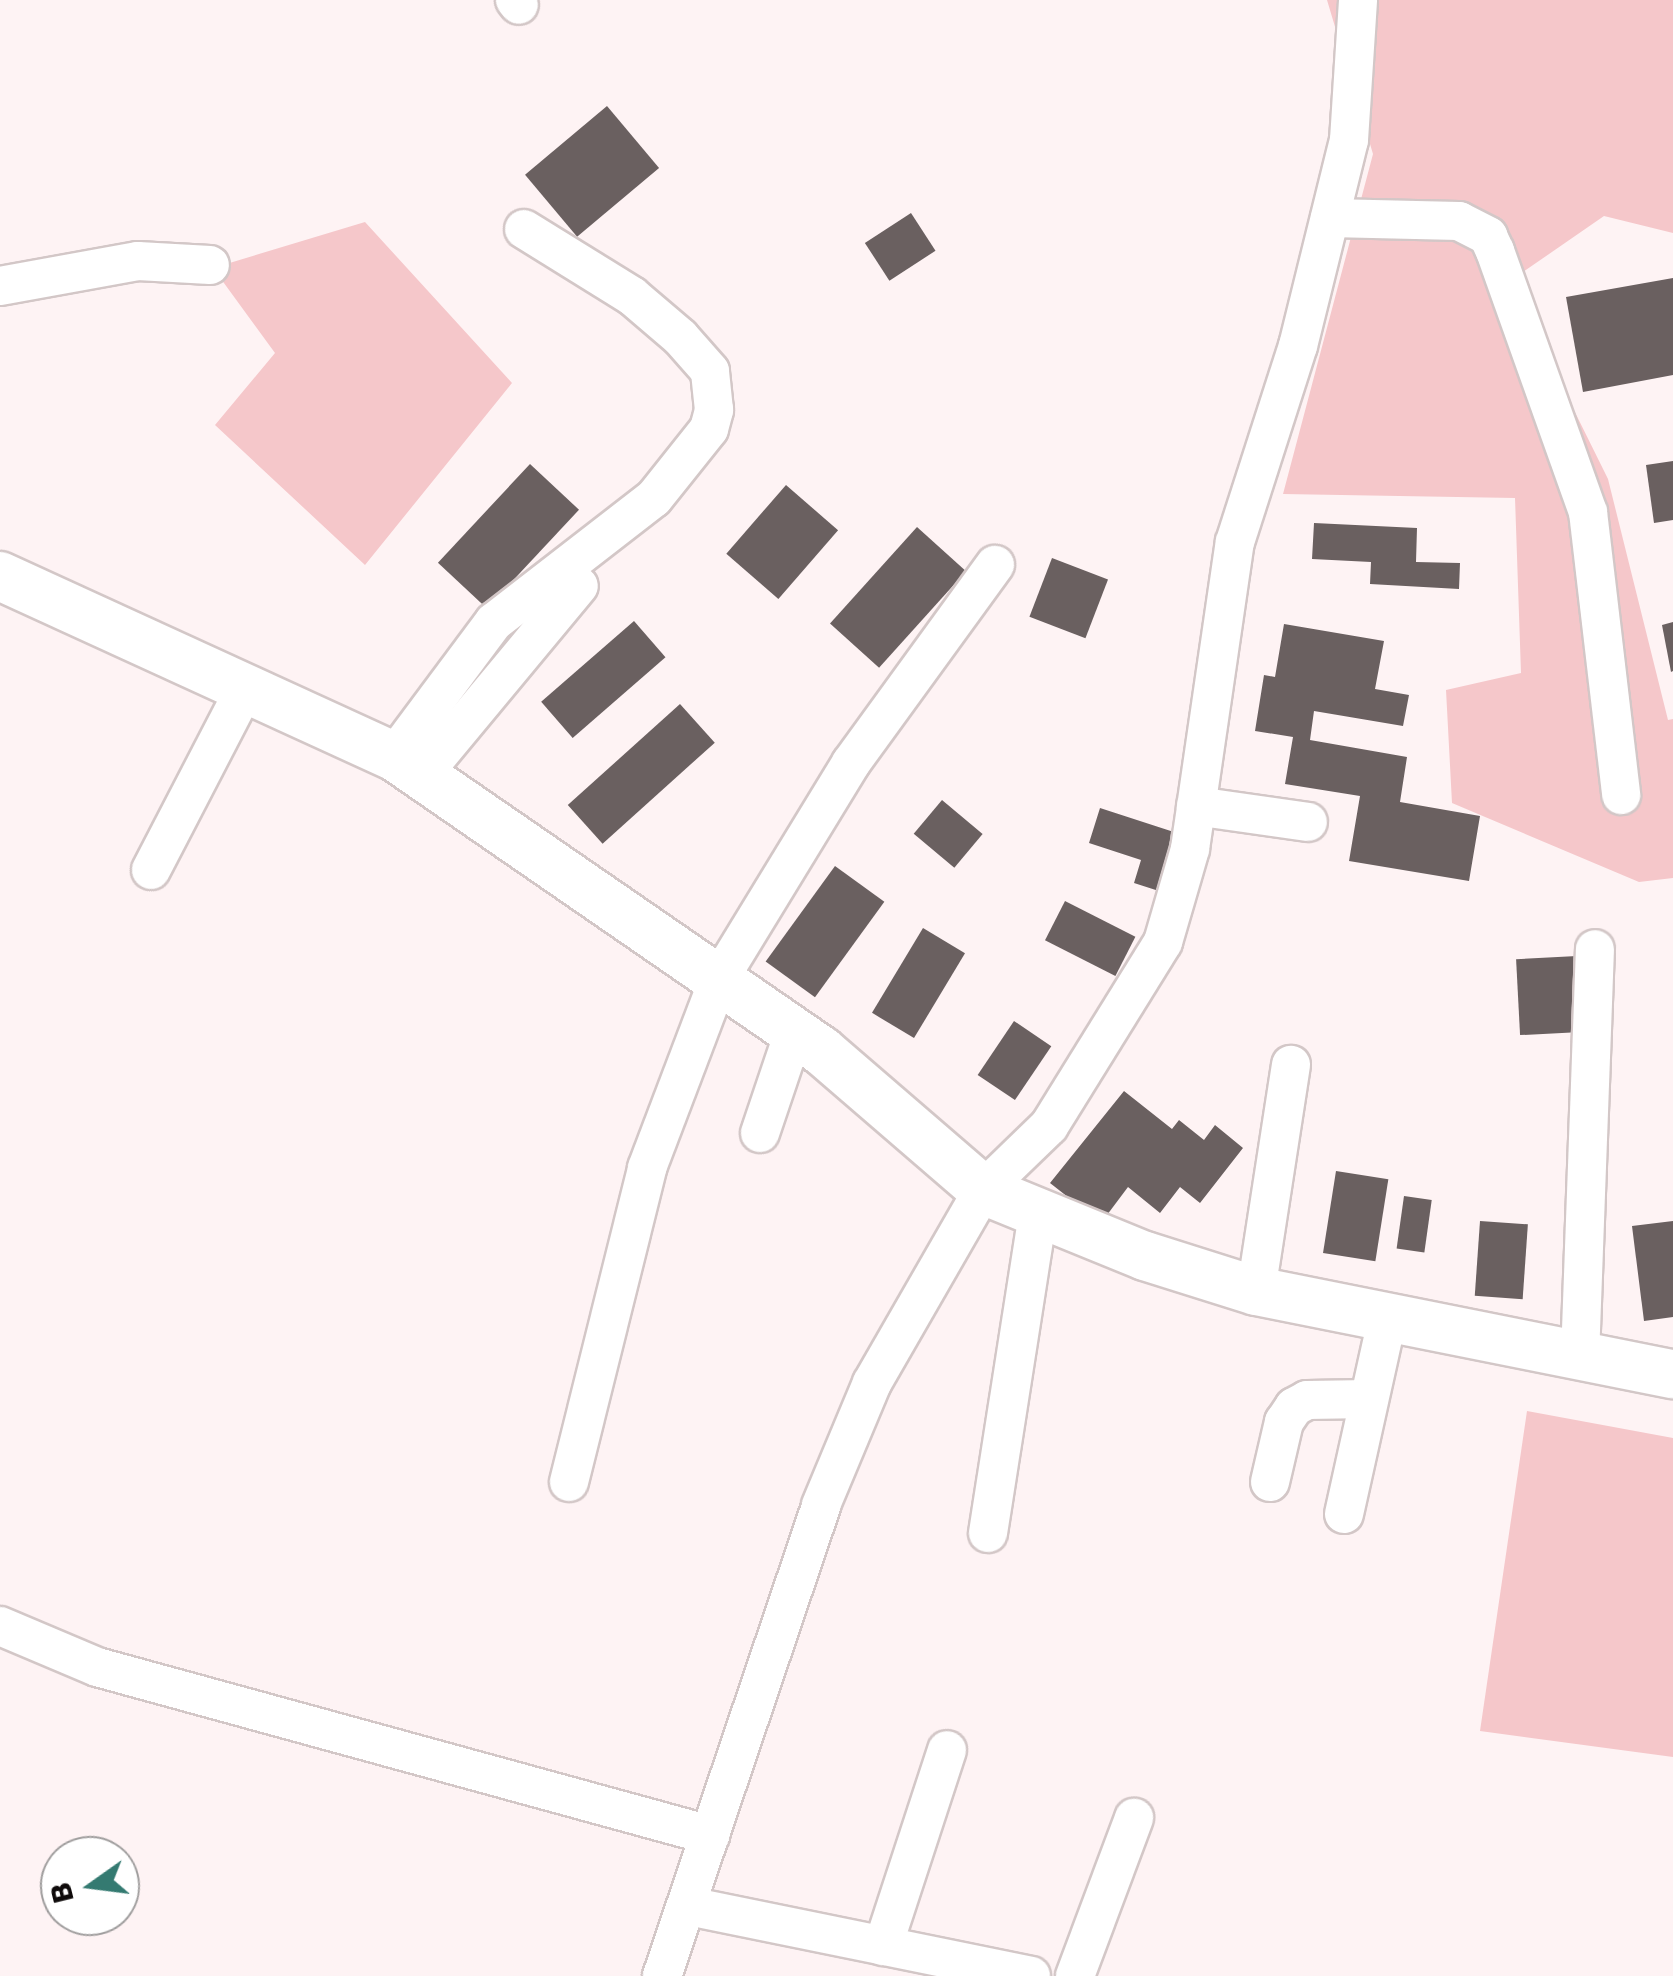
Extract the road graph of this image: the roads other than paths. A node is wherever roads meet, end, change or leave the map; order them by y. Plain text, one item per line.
1 (1358, 0) edge
2 (1330, 218) junction
3 (524, 229) dead end
4 (210, 265) dead end
5 (0, 286) edge
6 (995, 565) dead end
7 (0, 576) edge
8 (579, 586) dead end
9 (244, 689) junction
10 (407, 766) junction
11 (1621, 795) dead end
12 (1196, 806) junction
13 (1308, 822) dead end
14 (151, 870) dead end
15 (1595, 949) dead end
16 (718, 981) junction
17 (794, 1032) junction
18 (1290, 1065) dead end
19 (760, 1133) dead end
20 (983, 1190) junction
21 (1038, 1212) junction
22 (1256, 1292) junction
23 (1387, 1320) junction
24 (1580, 1357) junction
25 (1673, 1374) edge
26 (1370, 1398) junction
27 (569, 1482) dead end
28 (1270, 1482) dead end
29 (1344, 1514) dead end
30 (988, 1533) dead end
31 (0, 1626) edge
32 (947, 1750) dead end
33 (1134, 1818) dead end
34 (710, 1835) junction
35 (688, 1906) junction
36 (883, 1946) junction
37 (662, 1976) edge
38 (1030, 1976) edge
39 (1075, 1976) edge

1 - 2 street
2 - 11 street
2 - 12 street
3 - 10 street
4 - 5 street
6 - 16 street
7 - 9 street
8 - 10 street
9 - 10 street
9 - 14 street
10 - 16 street
12 - 13 street
12 - 20 street
15 - 24 street
16 - 17 street
16 - 27 street
17 - 19 street
17 - 20 street
18 - 22 street
20 - 21 street
20 - 34 street
21 - 22 street
21 - 30 street
22 - 23 street
23 - 24 street
23 - 26 street
24 - 25 street
26 - 28 street
26 - 29 street
31 - 34 street
32 - 36 street
33 - 39 street
34 - 35 street
35 - 36 street
35 - 37 street
36 - 38 street

